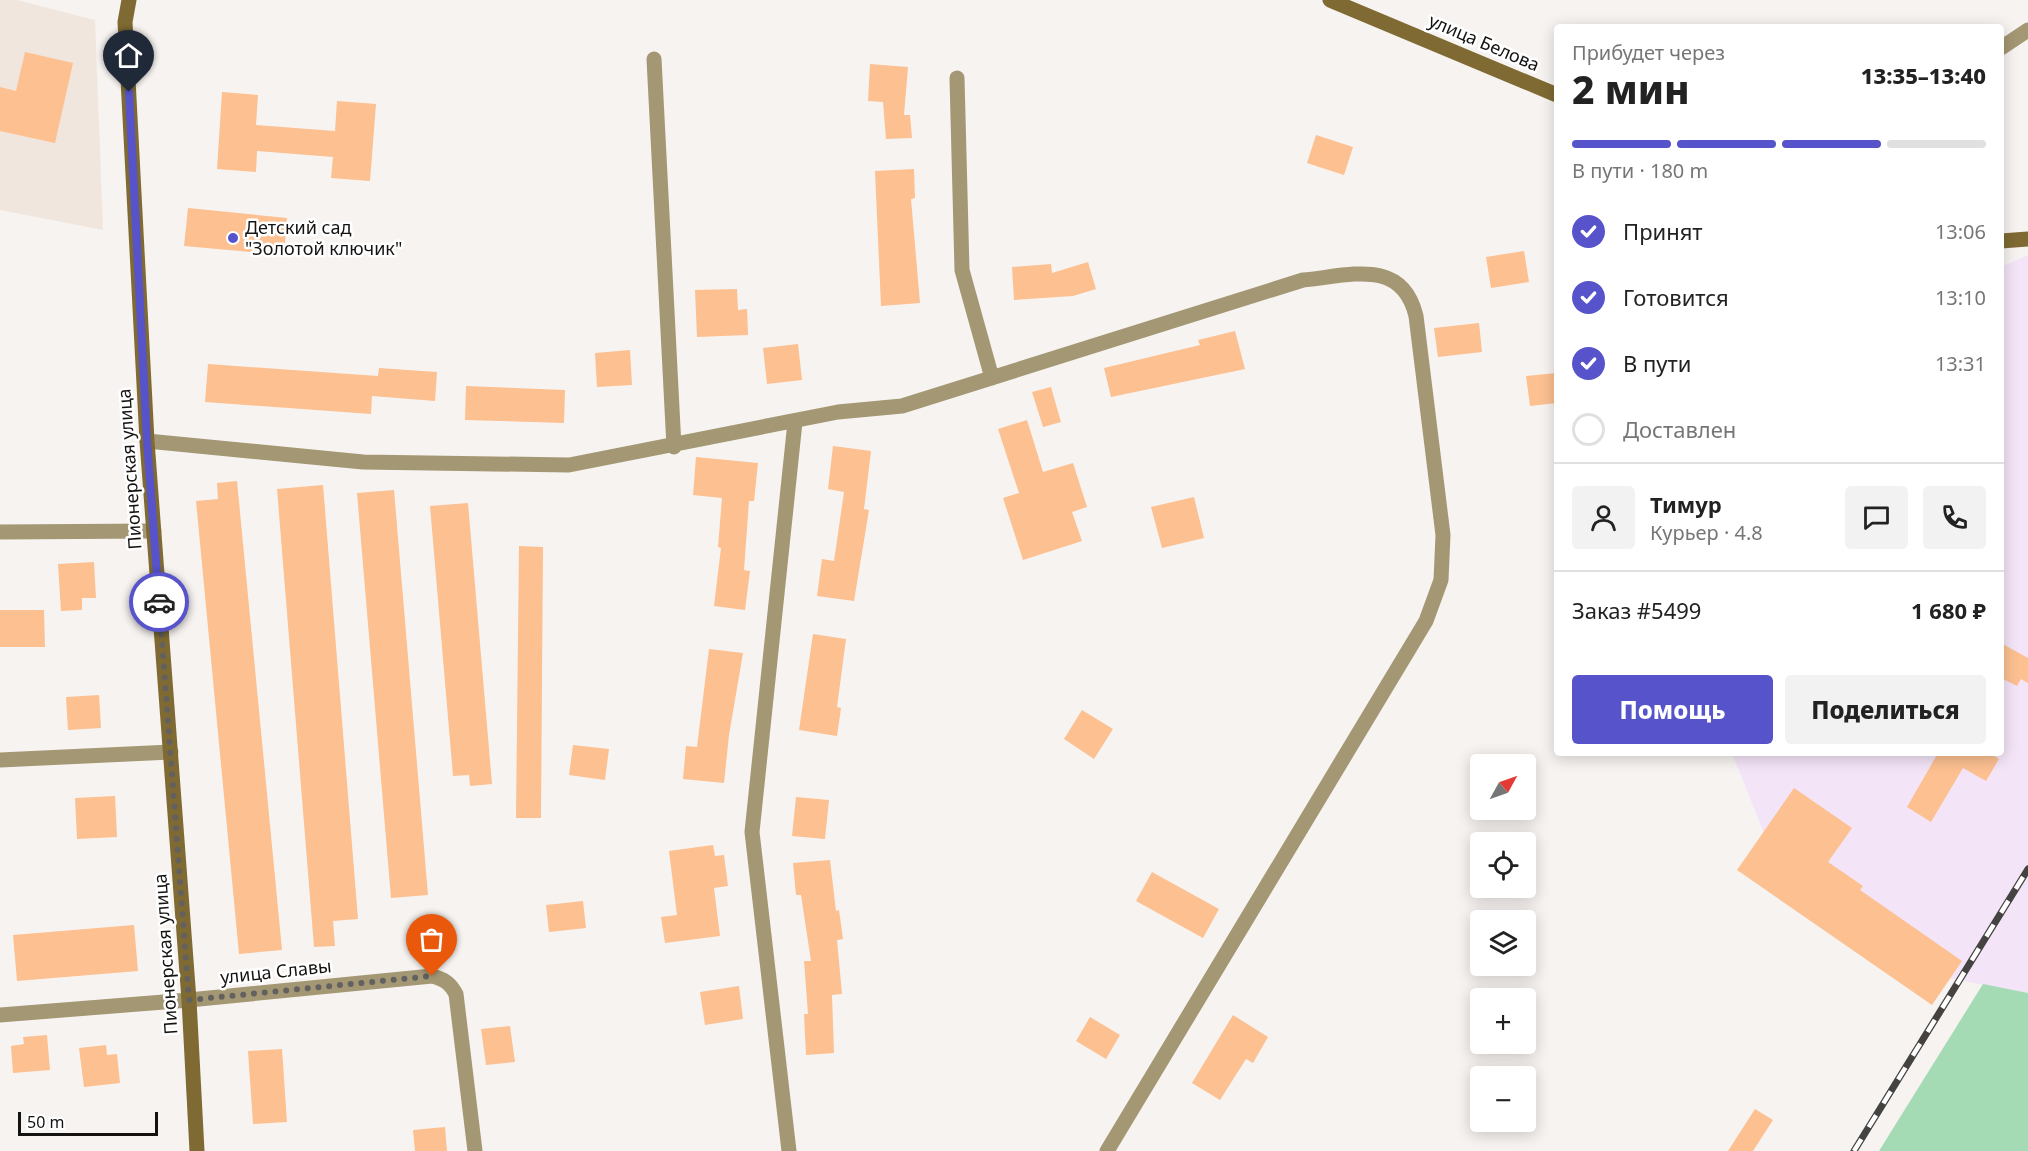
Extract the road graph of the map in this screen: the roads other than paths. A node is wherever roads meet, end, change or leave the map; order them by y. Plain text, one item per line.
1 (129, 0) edge
2 (1330, 0) edge
3 (2028, 30) edge
4 (2004, 46) edge
5 (654, 59) dead end
6 (957, 78) dead end
7 (1554, 94) edge
8 (2028, 239) edge
9 (2004, 241) edge
10 (993, 378) junction
11 (795, 422) junction
12 (147, 441) junction
13 (674, 447) junction
14 (154, 531) junction
15 (0, 532) edge
16 (171, 752) junction
17 (0, 760) edge
18 (189, 1000) junction
19 (0, 1015) edge
20 (197, 1151) edge
21 (475, 1151) edge
22 (789, 1151) edge
23 (1107, 1151) edge

1 - 12 street, Пионерская улица
2 - 7 street, улица Белова
3 - 4 street
5 - 13 street
6 - 10 street
8 - 9 street
10 - 11 street
10 - 23 street
11 - 13 street
11 - 22 street
12 - 13 street
12 - 14 street, Пионерская улица
14 - 15 street
14 - 16 street, Пионерская улица
16 - 17 street
16 - 18 street, Пионерская улица
18 - 19 street, улица Славы
18 - 20 street, Пионерская улица
18 - 21 street, улица Славы

